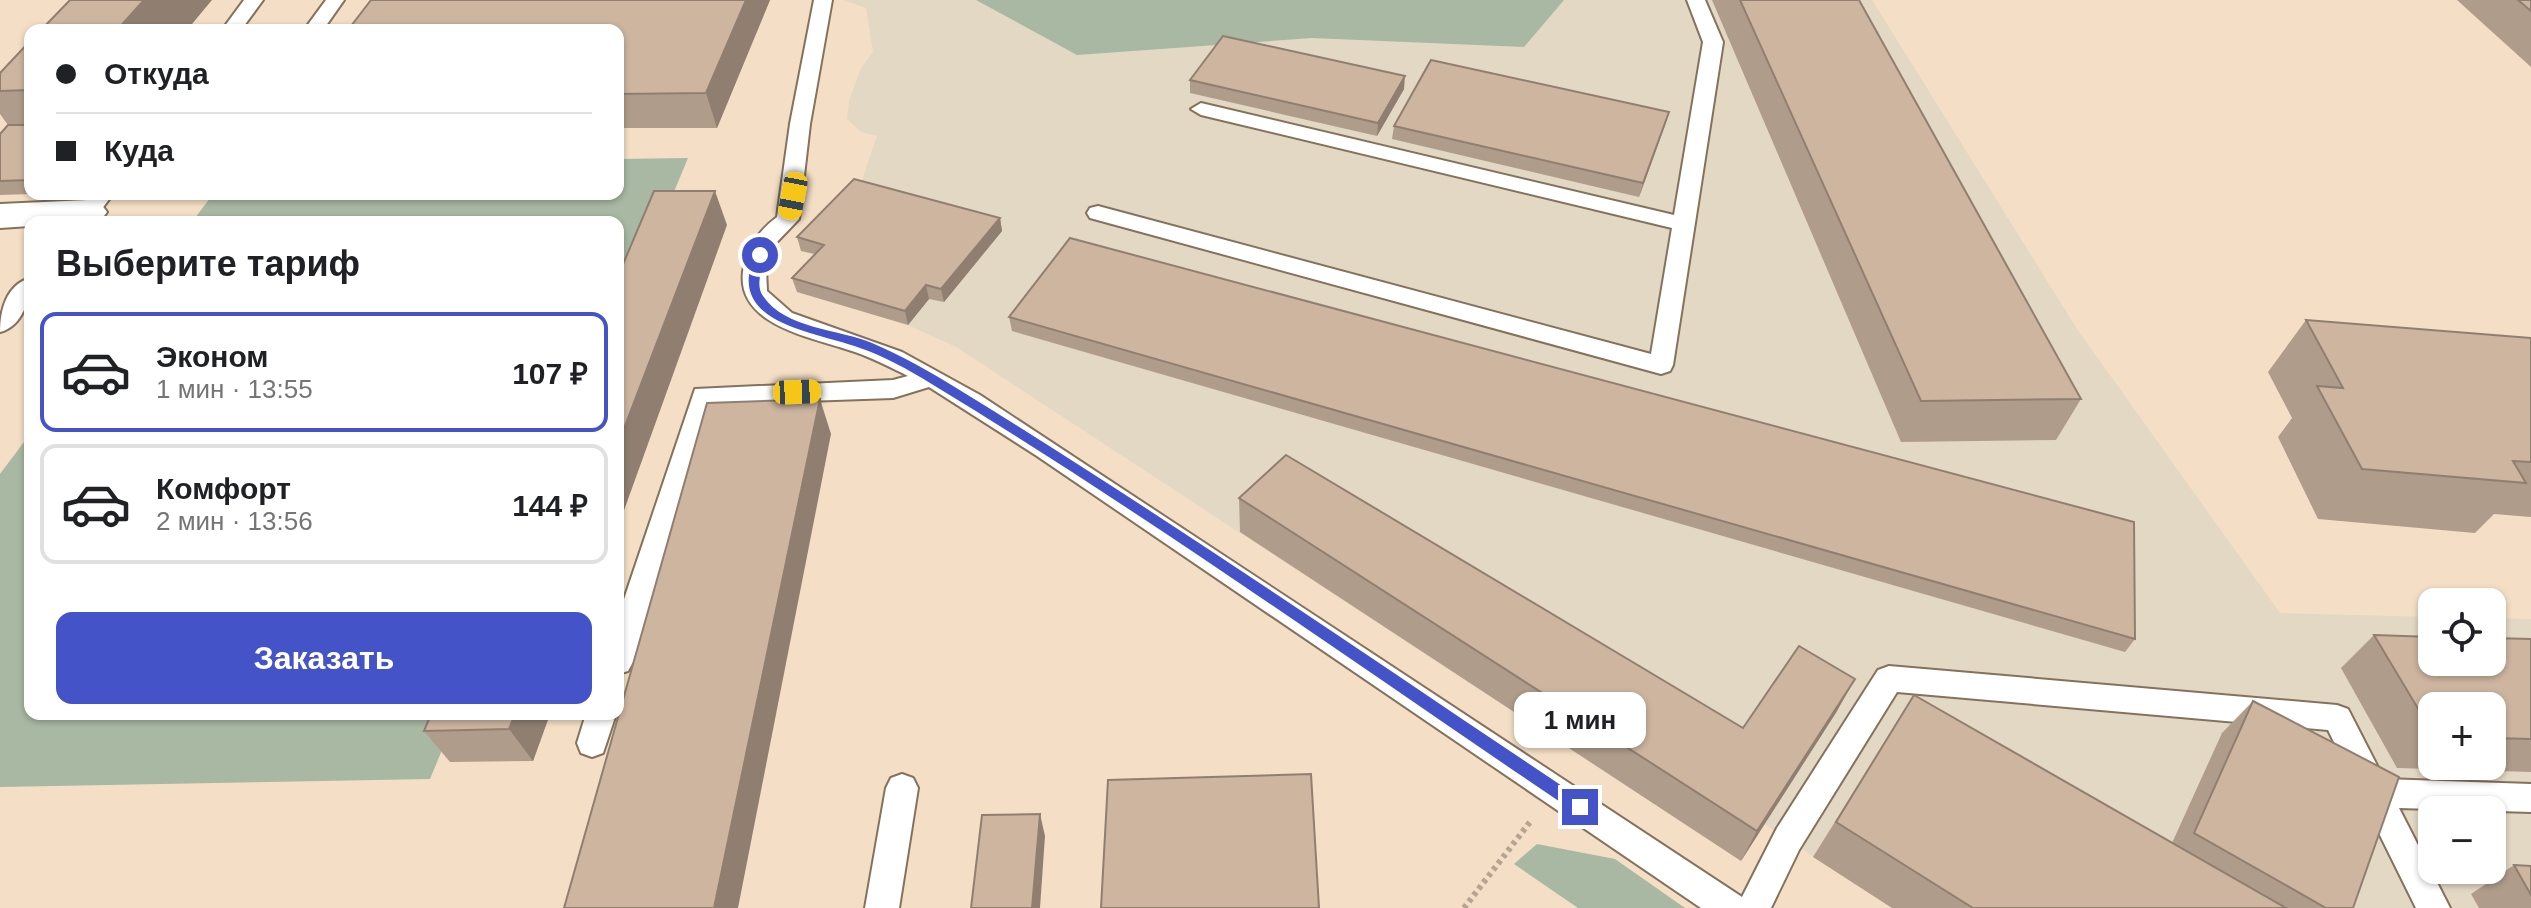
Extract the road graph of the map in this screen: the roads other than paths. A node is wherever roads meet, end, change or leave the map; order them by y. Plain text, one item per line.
1 (254, 0) edge
2 (335, 0) edge
3 (823, 0) edge
4 (1696, 0) edge
5 (236, 24) edge
6 (317, 24) edge
7 (1201, 109) dead end
8 (90, 209) edge
9 (1098, 213) dead end
10 (0, 216) edge
11 (1684, 224) junction
12 (24, 294) edge
13 (0, 324) edge
14 (931, 378) junction
15 (624, 643) edge
16 (599, 720) edge
17 (592, 743) dead end
18 (902, 788) dead end
19 (2375, 793) junction
20 (2531, 798) edge
21 (882, 908) edge
22 (1730, 908) edge
23 (1754, 908) edge
24 (2433, 908) edge

1 - 5 lane
2 - 6 lane
3 - 14 lane
4 - 11 lane
7 - 11 lane
8 - 10 street
9 - 11 lane
12 - 13 lane
14 - 15 lane
14 - 22 lane
16 - 17 lane
18 - 21 lane
19 - 20 lane
19 - 23 lane
19 - 24 lane

